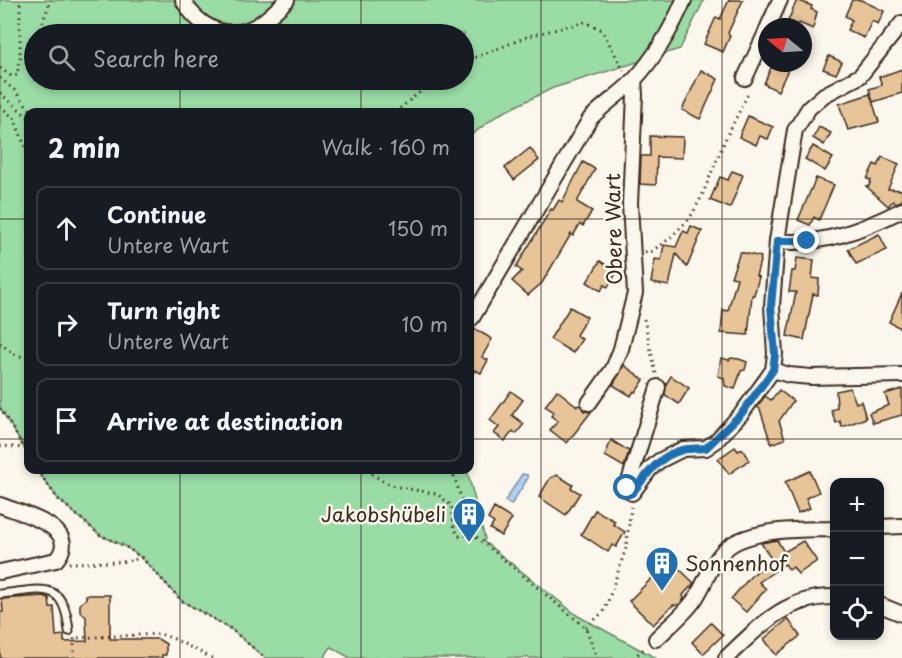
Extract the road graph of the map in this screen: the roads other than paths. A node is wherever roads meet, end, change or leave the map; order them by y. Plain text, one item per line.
1 (183, 0) edge
2 (287, 0) edge
3 (684, 0) edge
4 (780, 0) edge
5 (772, 18) edge
6 (902, 23) edge
7 (203, 24) edge
8 (258, 24) edge
9 (758, 50) edge
10 (745, 78) road end
11 (632, 82) junction
12 (902, 210) edge
13 (777, 241) junction
14 (474, 315) edge
15 (773, 370) junction
16 (902, 375) edge
17 (658, 387) road end
18 (589, 403) dead end
19 (0, 505) edge
20 (902, 526) edge
21 (884, 527) edge
22 (830, 529) edge
23 (0, 572) edge
24 (0, 594) edge
25 (830, 597) edge
26 (884, 606) edge
27 (902, 614) edge
28 (69, 631) dead end
29 (656, 639) dead end
30 (726, 658) edge

1 - 7 street
2 - 8 street
3 - 11 street
4 - 5 street
6 - 13 street
9 - 10 street
11 - 14 street
11 - 18 street, Obere Wart
12 - 13 street
13 - 15 street
15 - 16 street
15 - 17 street
19 - 23 street
20 - 21 street
22 - 29 street
24 - 28 lane
25 - 30 street
26 - 27 street

